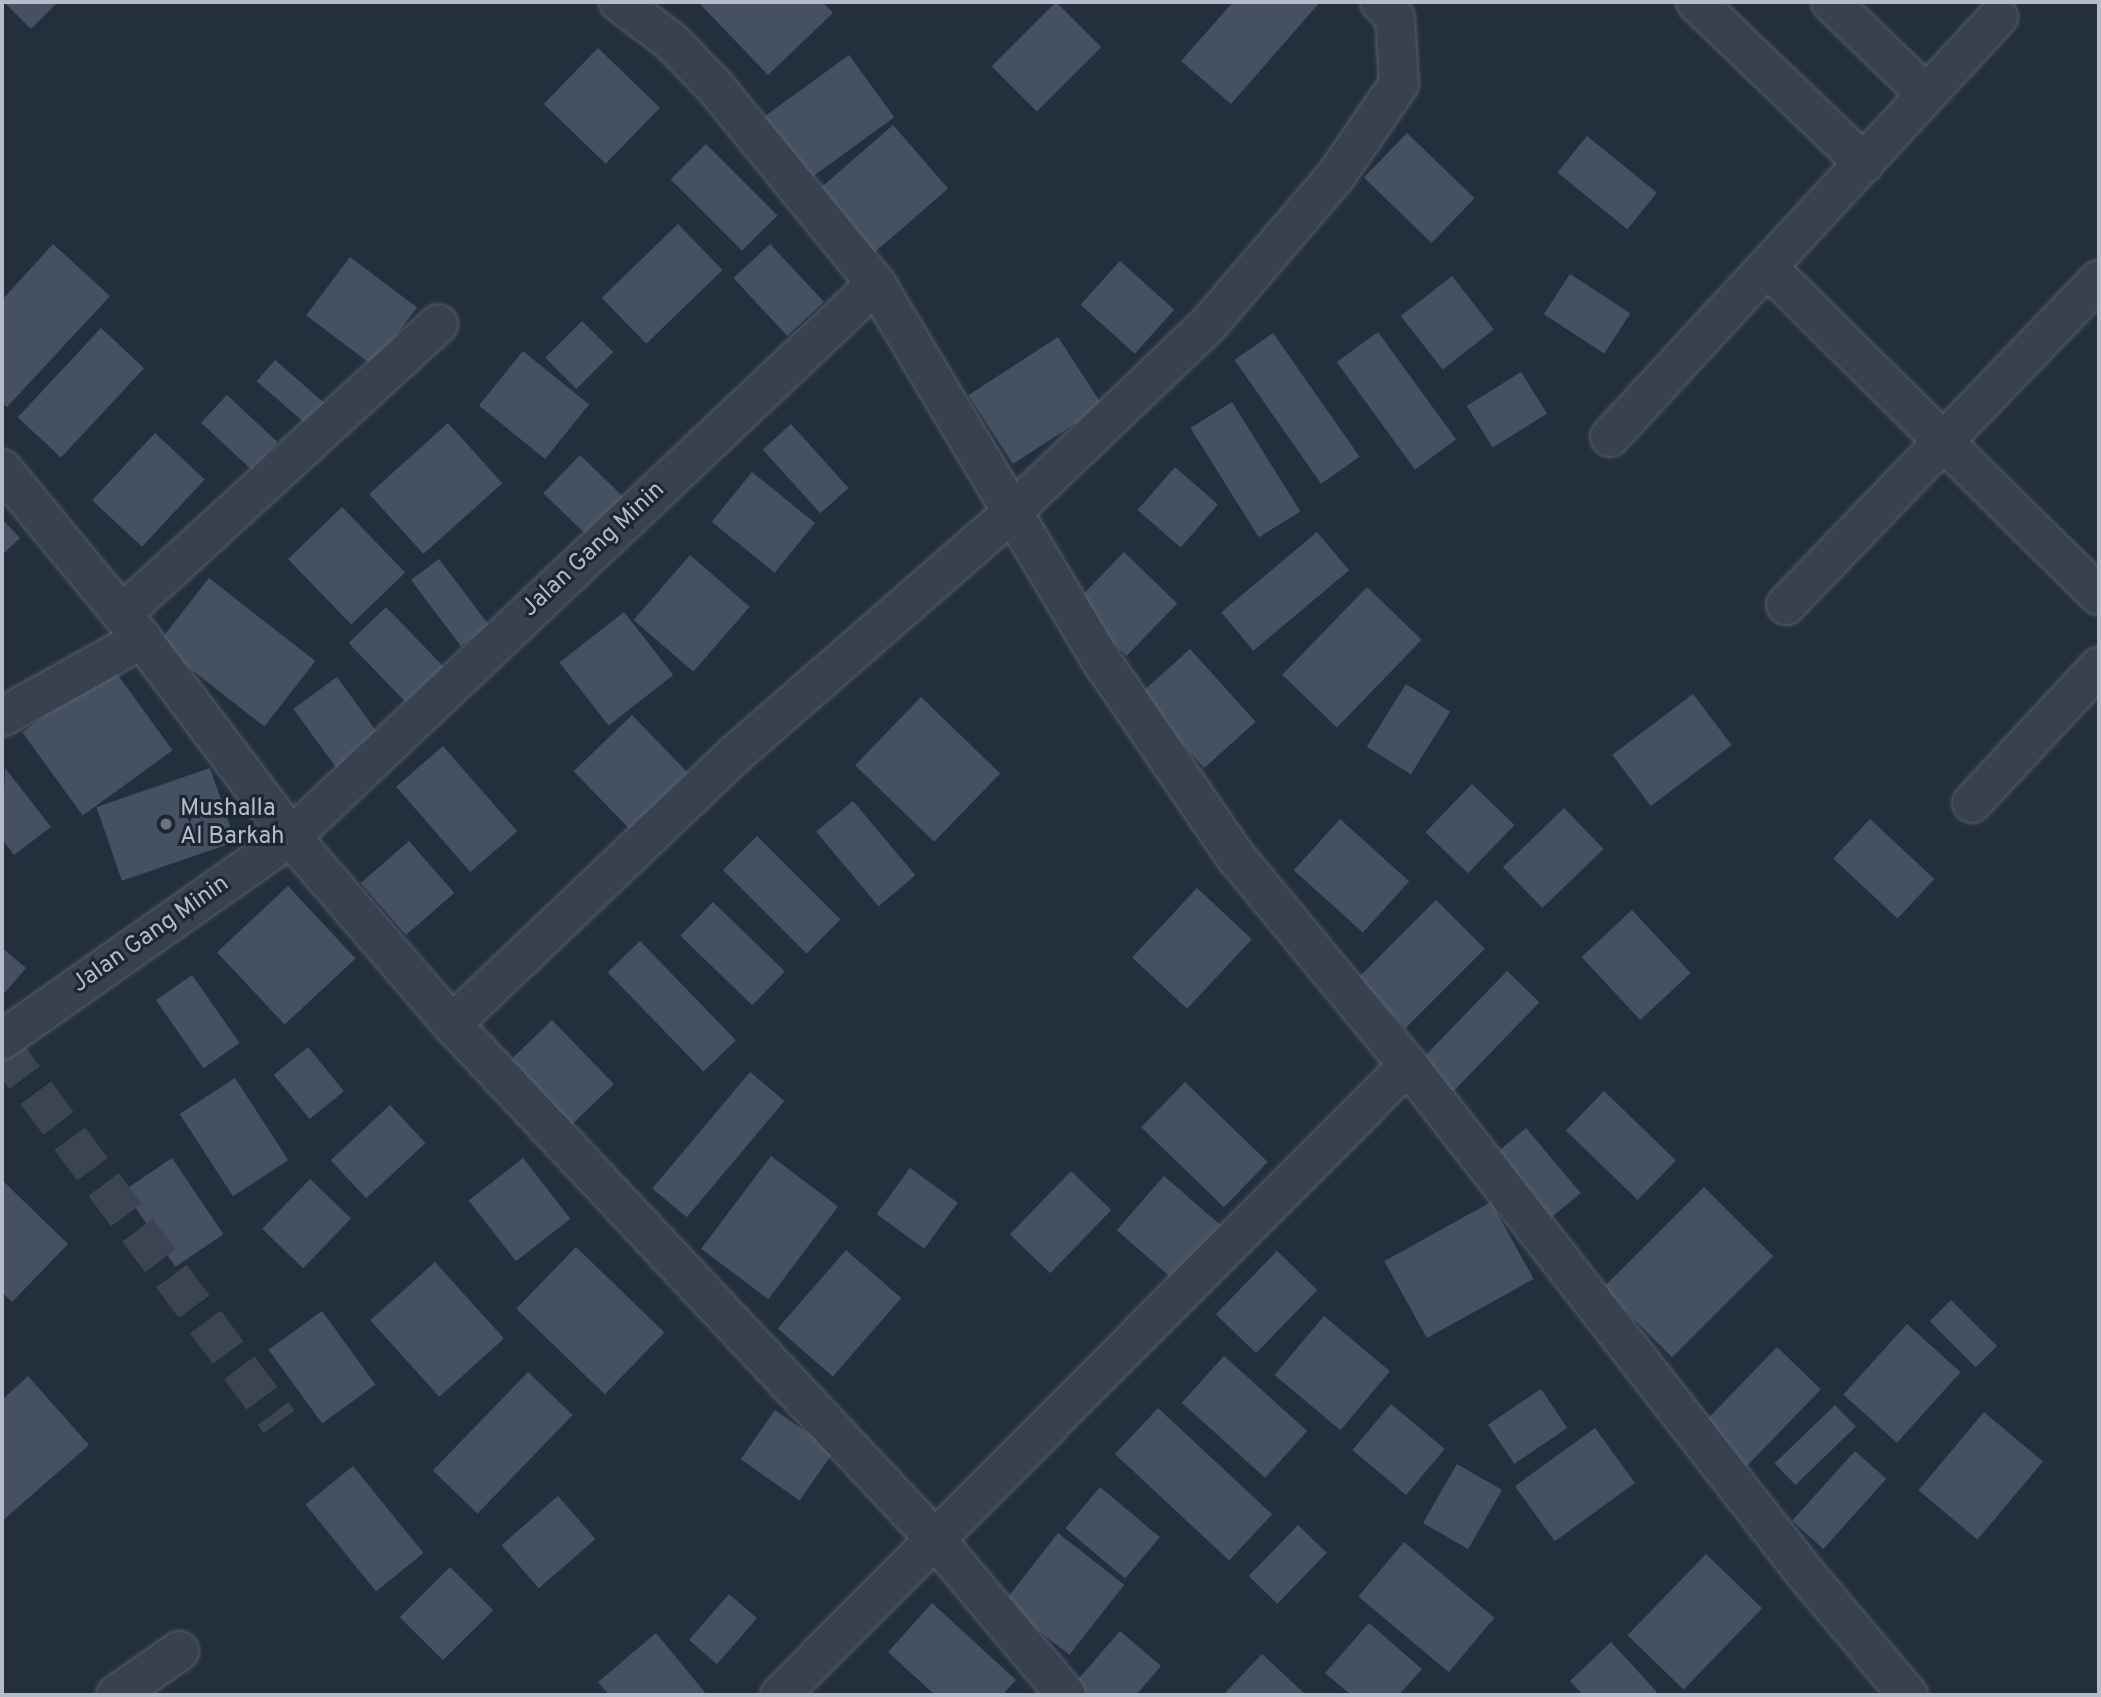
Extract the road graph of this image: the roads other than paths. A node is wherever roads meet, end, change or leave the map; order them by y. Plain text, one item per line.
1 (619, 2) edge
2 (1696, 2) edge
3 (1831, 2) edge
4 (1398, 7) edge
5 (1998, 17) dead end
6 (1926, 94) junction
7 (1864, 163) junction
8 (1767, 267) junction
9 (2099, 280) edge
10 (876, 284) junction
11 (438, 324) dead end
12 (1610, 437) dead end
13 (1941, 442) junction
14 (2, 469) edge
15 (1010, 514) junction
16 (2099, 596) edge
17 (1786, 606) dead end
18 (132, 627) junction
19 (2099, 667) edge
20 (2, 717) edge
21 (1972, 803) dead end
22 (291, 837) junction
23 (453, 1024) junction
24 (2, 1040) edge
25 (1408, 1065) junction
26 (934, 1538) junction
27 (179, 1651) dead end
28 (116, 1695) edge
29 (781, 1695) edge
30 (1066, 1695) edge
31 (1908, 1695) edge

1 - 10 street
2 - 7 street
3 - 6 street
4 - 15 street
5 - 6 street
6 - 7 street
7 - 8 street
8 - 12 street
8 - 13 street
9 - 13 street
10 - 15 street
10 - 22 street, Jalan Gang Minin
11 - 18 street
13 - 16 street
13 - 17 street
14 - 18 street
15 - 23 street
15 - 25 street
18 - 20 street
18 - 22 street
19 - 21 street
22 - 23 street
22 - 24 street, Jalan Gang Minin
23 - 26 street
25 - 26 street
25 - 31 street
26 - 29 street
26 - 30 street
27 - 28 street

